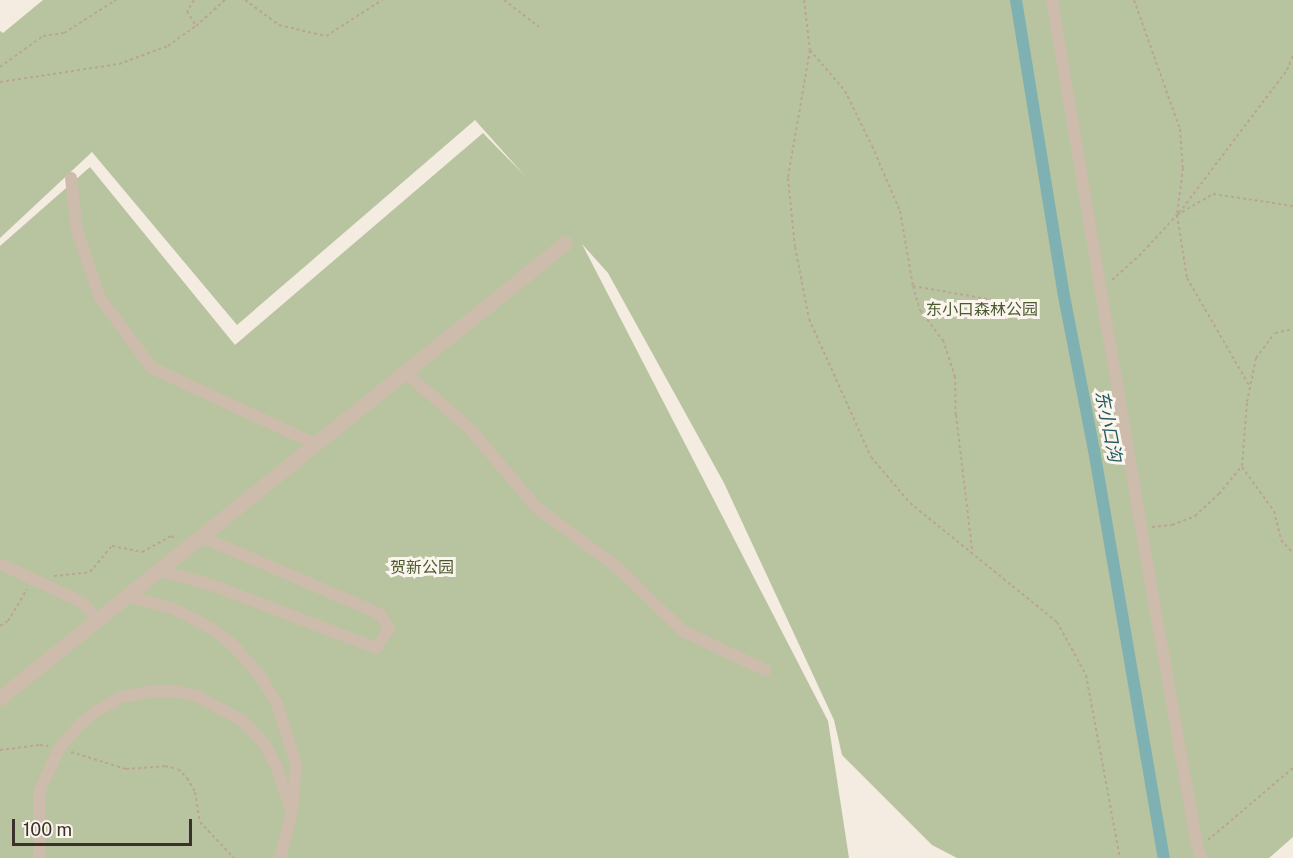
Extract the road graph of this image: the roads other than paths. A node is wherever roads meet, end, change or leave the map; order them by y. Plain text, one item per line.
1 (1052, 0) edge
2 (71, 178) dead end
3 (565, 243) dead end
4 (405, 372) junction
5 (316, 444) junction
6 (202, 537) junction
7 (0, 564) edge
8 (160, 571) junction
9 (128, 596) junction
10 (97, 619) junction
11 (765, 670) dead end
12 (0, 698) edge
13 (292, 812) junction
14 (1199, 853) edge
15 (39, 858) edge
16 (280, 858) edge

1 - 14 street
2 - 5 street
3 - 4 street
4 - 5 street
4 - 11 street
5 - 6 street
6 - 8 street
6 - 8 street
7 - 10 street
8 - 9 street
9 - 10 street
9 - 13 street
10 - 12 street
13 - 15 street
13 - 16 street

